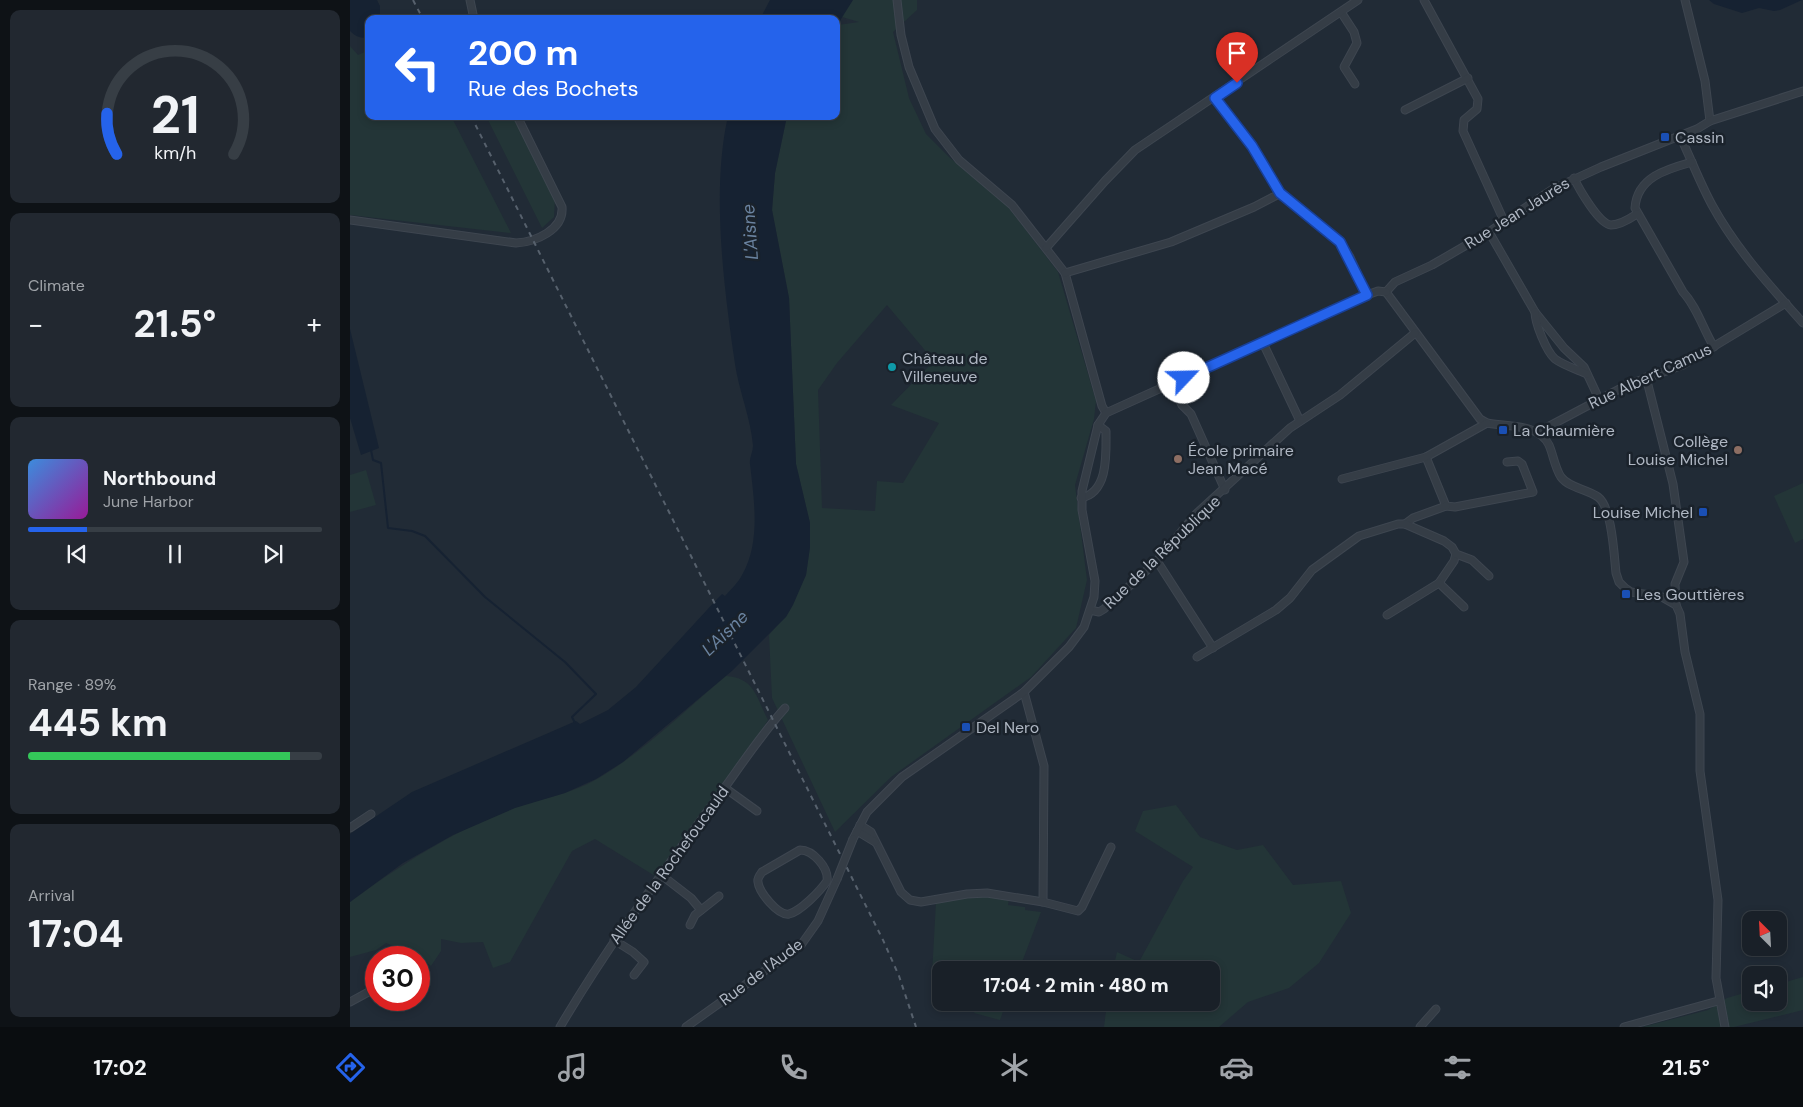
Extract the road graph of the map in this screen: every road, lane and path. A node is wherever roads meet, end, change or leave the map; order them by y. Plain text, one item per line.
1 (470, 0) edge
2 (898, 0) edge
3 (1358, 0) edge
4 (1424, 0) edge
5 (1685, 0) edge
6 (1340, 12) junction
7 (473, 15) edge
8 (1468, 78) junction
9 (1355, 84) dead end
10 (1803, 91) edge
11 (1215, 98) junction
12 (1405, 110) dead end
13 (519, 120) edge
14 (1710, 121) junction
15 (1680, 136) junction
16 (1692, 162) junction
17 (1574, 178) junction
18 (1280, 193) junction
19 (1637, 214) junction
20 (350, 220) edge
21 (1504, 221) junction
22 (1490, 232) junction
23 (1046, 248) junction
24 (1065, 273) junction
25 (1386, 292) junction
26 (1367, 295) junction
27 (1786, 303) junction
28 (1535, 312) junction
29 (1803, 323) edge
30 (1415, 333) junction
31 (1263, 343) junction
32 (1714, 347) junction
33 (1564, 348) junction
34 (1560, 362) junction
35 (1587, 374) junction
36 (1646, 377) junction
37 (1172, 384) junction
38 (1599, 399) junction
39 (1106, 413) junction
40 (1300, 421) junction
41 (1487, 423) junction
42 (1100, 426) junction
43 (1538, 432) junction
44 (1426, 458) junction
45 (1507, 462) dead end
46 (1342, 479) dead end
47 (1225, 490) junction
48 (1081, 498) junction
49 (1446, 506) junction
50 (1405, 524) junction
51 (1456, 554) junction
52 (1157, 561) junction
53 (1489, 576) dead end
54 (1439, 583) junction
55 (1674, 584) junction
56 (1662, 597) junction
57 (1676, 605) junction
58 (1464, 607) dead end
59 (1090, 610) junction
60 (1387, 615) dead end
61 (1213, 648) junction
62 (1196, 657) dead end
63 (1024, 692) junction
64 (785, 708) dead end
65 (725, 788) junction
66 (757, 811) dead end
67 (371, 814) dead end
68 (350, 828) edge
69 (858, 828) junction
70 (1111, 847) dead end
71 (660, 874) junction
72 (719, 896) dead end
73 (815, 896) junction
74 (1043, 902) junction
75 (825, 905) junction
76 (701, 910) junction
77 (690, 925) dead end
78 (614, 940) junction
79 (634, 975) dead end
80 (365, 994) edge
81 (350, 1002) edge
82 (1719, 1003) junction
83 (1436, 1009) dead end
84 (560, 1027) edge
85 (686, 1027) edge
86 (1420, 1027) edge
87 (1624, 1027) edge
88 (1725, 1027) edge

1 - 7 street
2 - 23 street
3 - 6 street
4 - 8 street
5 - 14 street
6 - 9 street
6 - 11 street
8 - 12 street
8 - 21 street
10 - 14 street, Rue Jean Jaurès
11 - 18 street
11 - 23 street
13 - 20 street
14 - 15 street, Rue Jean Jaurès
15 - 16 street
15 - 17 street, Rue Jean Jaurès
16 - 19 street
16 - 27 street
17 - 19 street
17 - 21 street, Rue Jean Jaurès
18 - 24 street
18 - 26 street
19 - 32 street
21 - 22 street, Rue Jean Jaurès
22 - 25 street, Rue Jean Jaurès
22 - 28 street
23 - 24 street
24 - 39 street
25 - 26 street
25 - 30 street
26 - 31 street
27 - 29 street
27 - 32 street, Rue Albert Camus
28 - 33 street
28 - 34 street
30 - 40 street, Rue de la République
30 - 41 street
31 - 37 street
31 - 40 street
32 - 36 street, Rue Albert Camus
33 - 34 street
33 - 35 street
34 - 35 street
35 - 38 street
36 - 38 street, Rue Albert Camus
36 - 55 street
37 - 39 street
37 - 47 street
38 - 43 street, Rue Albert Camus
39 - 42 street
40 - 47 street, Rue de la République
41 - 43 street
41 - 44 street
42 - 48 street
42 - 48 street
43 - 56 street
44 - 46 street
44 - 49 street
45 - 49 street
47 - 52 street, Rue de la République
48 - 59 street, Rue de l'Aude
49 - 50 street
50 - 51 street
50 - 61 street
51 - 53 street
51 - 54 street
52 - 59 street, Rue de la République
52 - 61 street
54 - 58 street
54 - 60 street
55 - 56 street
55 - 57 street
56 - 57 street
57 - 82 street
59 - 63 street, Rue de l'Aude
61 - 62 street
63 - 69 street, Rue de l'Aude
63 - 74 street
64 - 65 street, Allée de la Rochefoucauld
65 - 66 street
65 - 71 street, Allée de la Rochefoucauld
67 - 68 street
69 - 74 street
69 - 75 street, Rue de l'Aude, bridge
70 - 74 street
71 - 76 street
71 - 78 street, Allée de la Rochefoucauld
72 - 76 street
73 - 73 street
73 - 75 street
75 - 85 street, Rue de l'Aude
76 - 77 street
78 - 79 street
78 - 84 street, Allée de la Rochefoucauld
80 - 81 street
82 - 87 street
82 - 88 street
83 - 86 street

